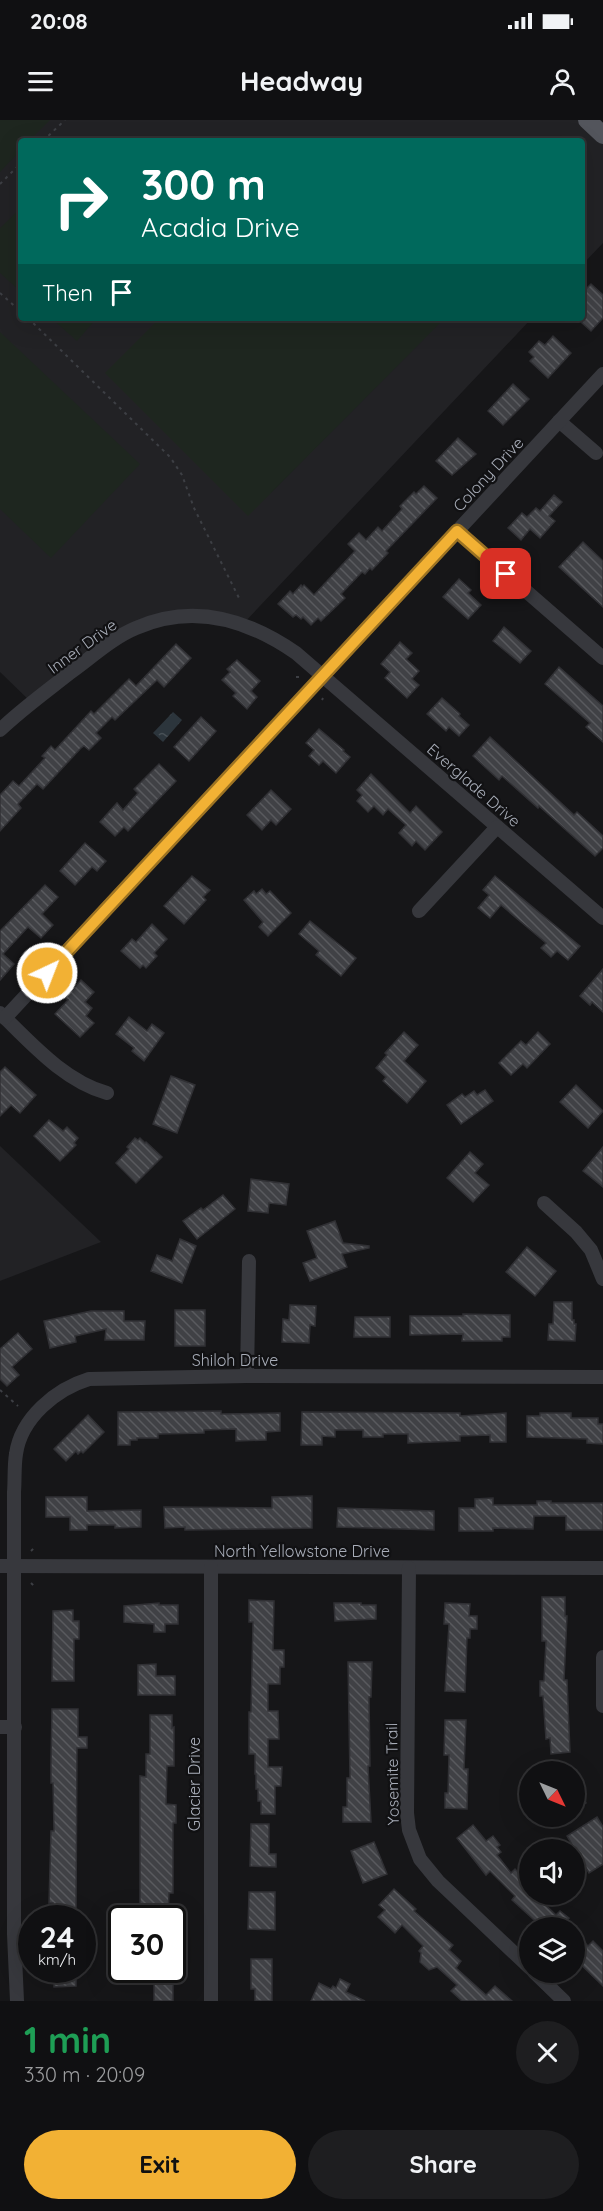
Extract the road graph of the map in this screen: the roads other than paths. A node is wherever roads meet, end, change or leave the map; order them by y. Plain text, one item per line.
1 (587, 120) edge
2 (603, 135) edge
3 (603, 374) edge
4 (559, 421) junction
5 (596, 453) dead end
6 (457, 531) junction
7 (603, 658) edge
8 (323, 676) junction
9 (0, 730) edge
10 (497, 827) junction
11 (419, 911) dead end
12 (603, 918) edge
13 (2, 1016) edge
14 (107, 1093) dead end
15 (544, 1203) dead end
16 (249, 1261) dead end
17 (603, 1280) edge
18 (247, 1376) junction
19 (603, 1377) edge
20 (7, 1566) edge
21 (210, 1567) junction
22 (410, 1568) junction
23 (603, 1568) edge
24 (603, 1657) edge
25 (603, 1706) edge
26 (0, 1727) edge
27 (15, 1727) junction
28 (7, 1934) edge
29 (519, 1958) edge
30 (545, 1983) edge
31 (17, 2001) edge
32 (211, 2001) edge
33 (564, 2001) edge

1 - 2 main road
3 - 4 street, Colony Drive
4 - 5 street
4 - 6 street, Colony Drive
6 - 7 street
6 - 8 street, Colony Drive
8 - 9 street, Inner Drive
8 - 10 street, Everglade Drive
8 - 13 street, Colony Drive
10 - 11 street
10 - 12 street, Everglade Drive
13 - 14 street
15 - 17 street
16 - 18 street
18 - 19 street, Shiloh Drive
18 - 20 street, Shiloh Drive
20 - 21 street, North Yellowstone Drive
20 - 27 street, Shiloh Drive
21 - 22 street, North Yellowstone Drive
21 - 32 street, Glacier Drive
22 - 23 street, North Yellowstone Drive
22 - 29 street, Yosemite Trail
24 - 25 street
26 - 27 street
27 - 28 street, Shiloh Drive
28 - 31 street, Shiloh Drive
30 - 33 street

